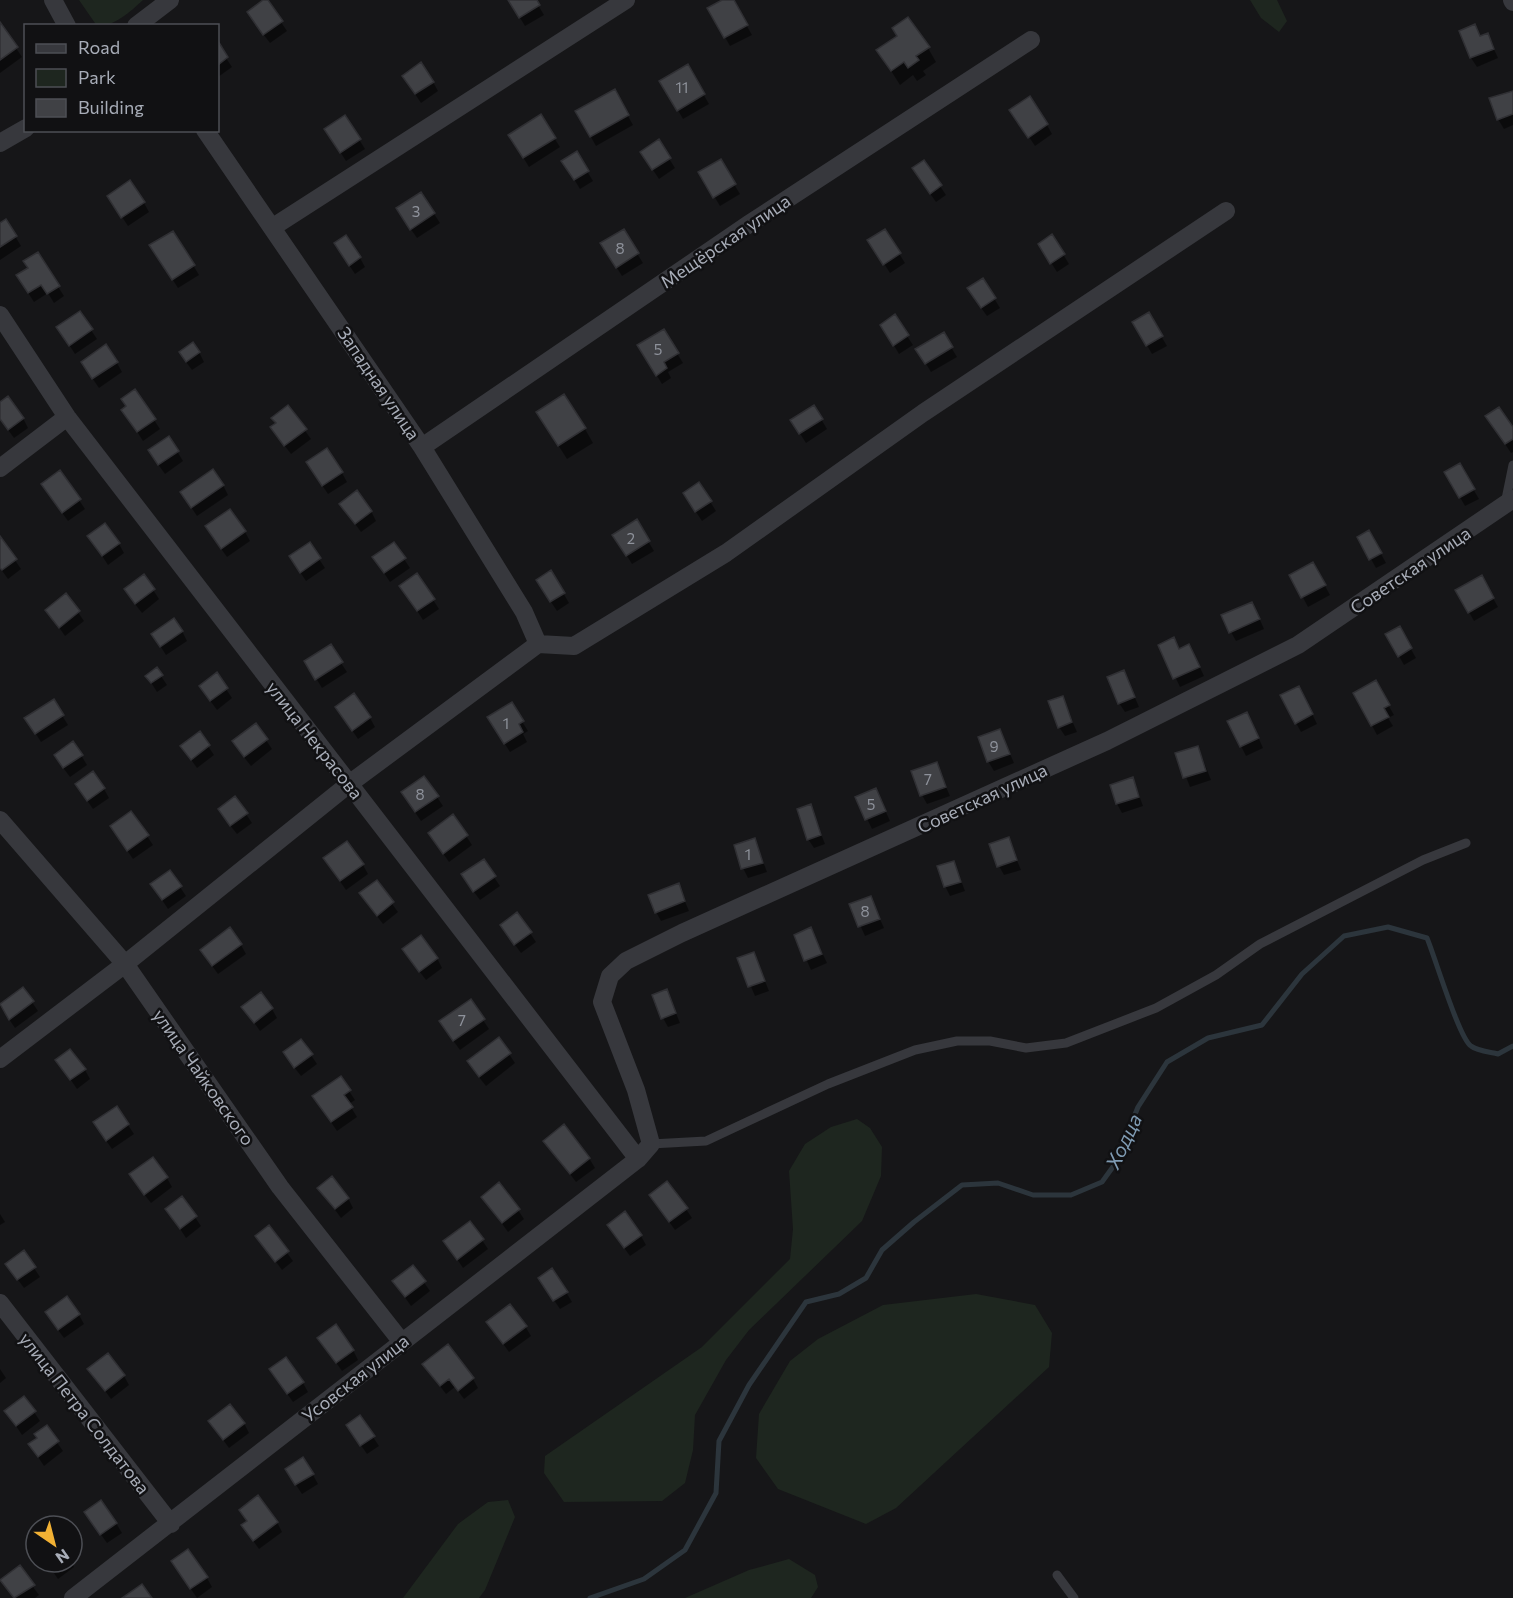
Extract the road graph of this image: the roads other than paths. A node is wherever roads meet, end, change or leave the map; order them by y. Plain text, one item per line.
1 (52, 0) edge
2 (170, 0) edge
3 (626, 0) edge
4 (66, 24) edge
5 (139, 24) edge
6 (1031, 40) dead end
7 (24, 129) edge
8 (206, 132) edge
9 (0, 143) edge
10 (1227, 211) dead end
11 (273, 227) junction
12 (0, 315) edge
13 (67, 417) junction
14 (422, 447) junction
15 (1513, 465) edge
16 (0, 468) edge
17 (1509, 502) edge
18 (538, 644) junction
19 (349, 784) junction
20 (0, 820) edge
21 (1466, 843) dead end
22 (125, 964) junction
23 (0, 1059) edge
24 (651, 1144) junction
25 (638, 1159) junction
26 (0, 1303) edge
27 (401, 1341) junction
28 (171, 1524) junction
29 (1057, 1575) dead end
30 (73, 1598) edge
31 (1074, 1598) edge

1 - 4 street
2 - 5 street
3 - 11 street
6 - 14 street, Мещёрская улица
7 - 9 street
8 - 11 street, Западная улица
10 - 18 street
11 - 14 street, Западная улица
12 - 13 street, улица Некрасова
13 - 16 street
13 - 19 street, улица Некрасова
14 - 18 street, Западная улица
15 - 17 lane
17 - 24 street, Советская улица
18 - 19 street
19 - 22 street
19 - 25 street, улица Некрасова
20 - 22 street, улица Чайковского
21 - 24 lane
22 - 23 street
22 - 27 street, улица Чайковского
24 - 25 street
25 - 27 street, Усовская улица
26 - 28 street, улица Петра Солдатова
27 - 28 street, Усовская улица
28 - 30 street, Усовская улица
29 - 31 lane

